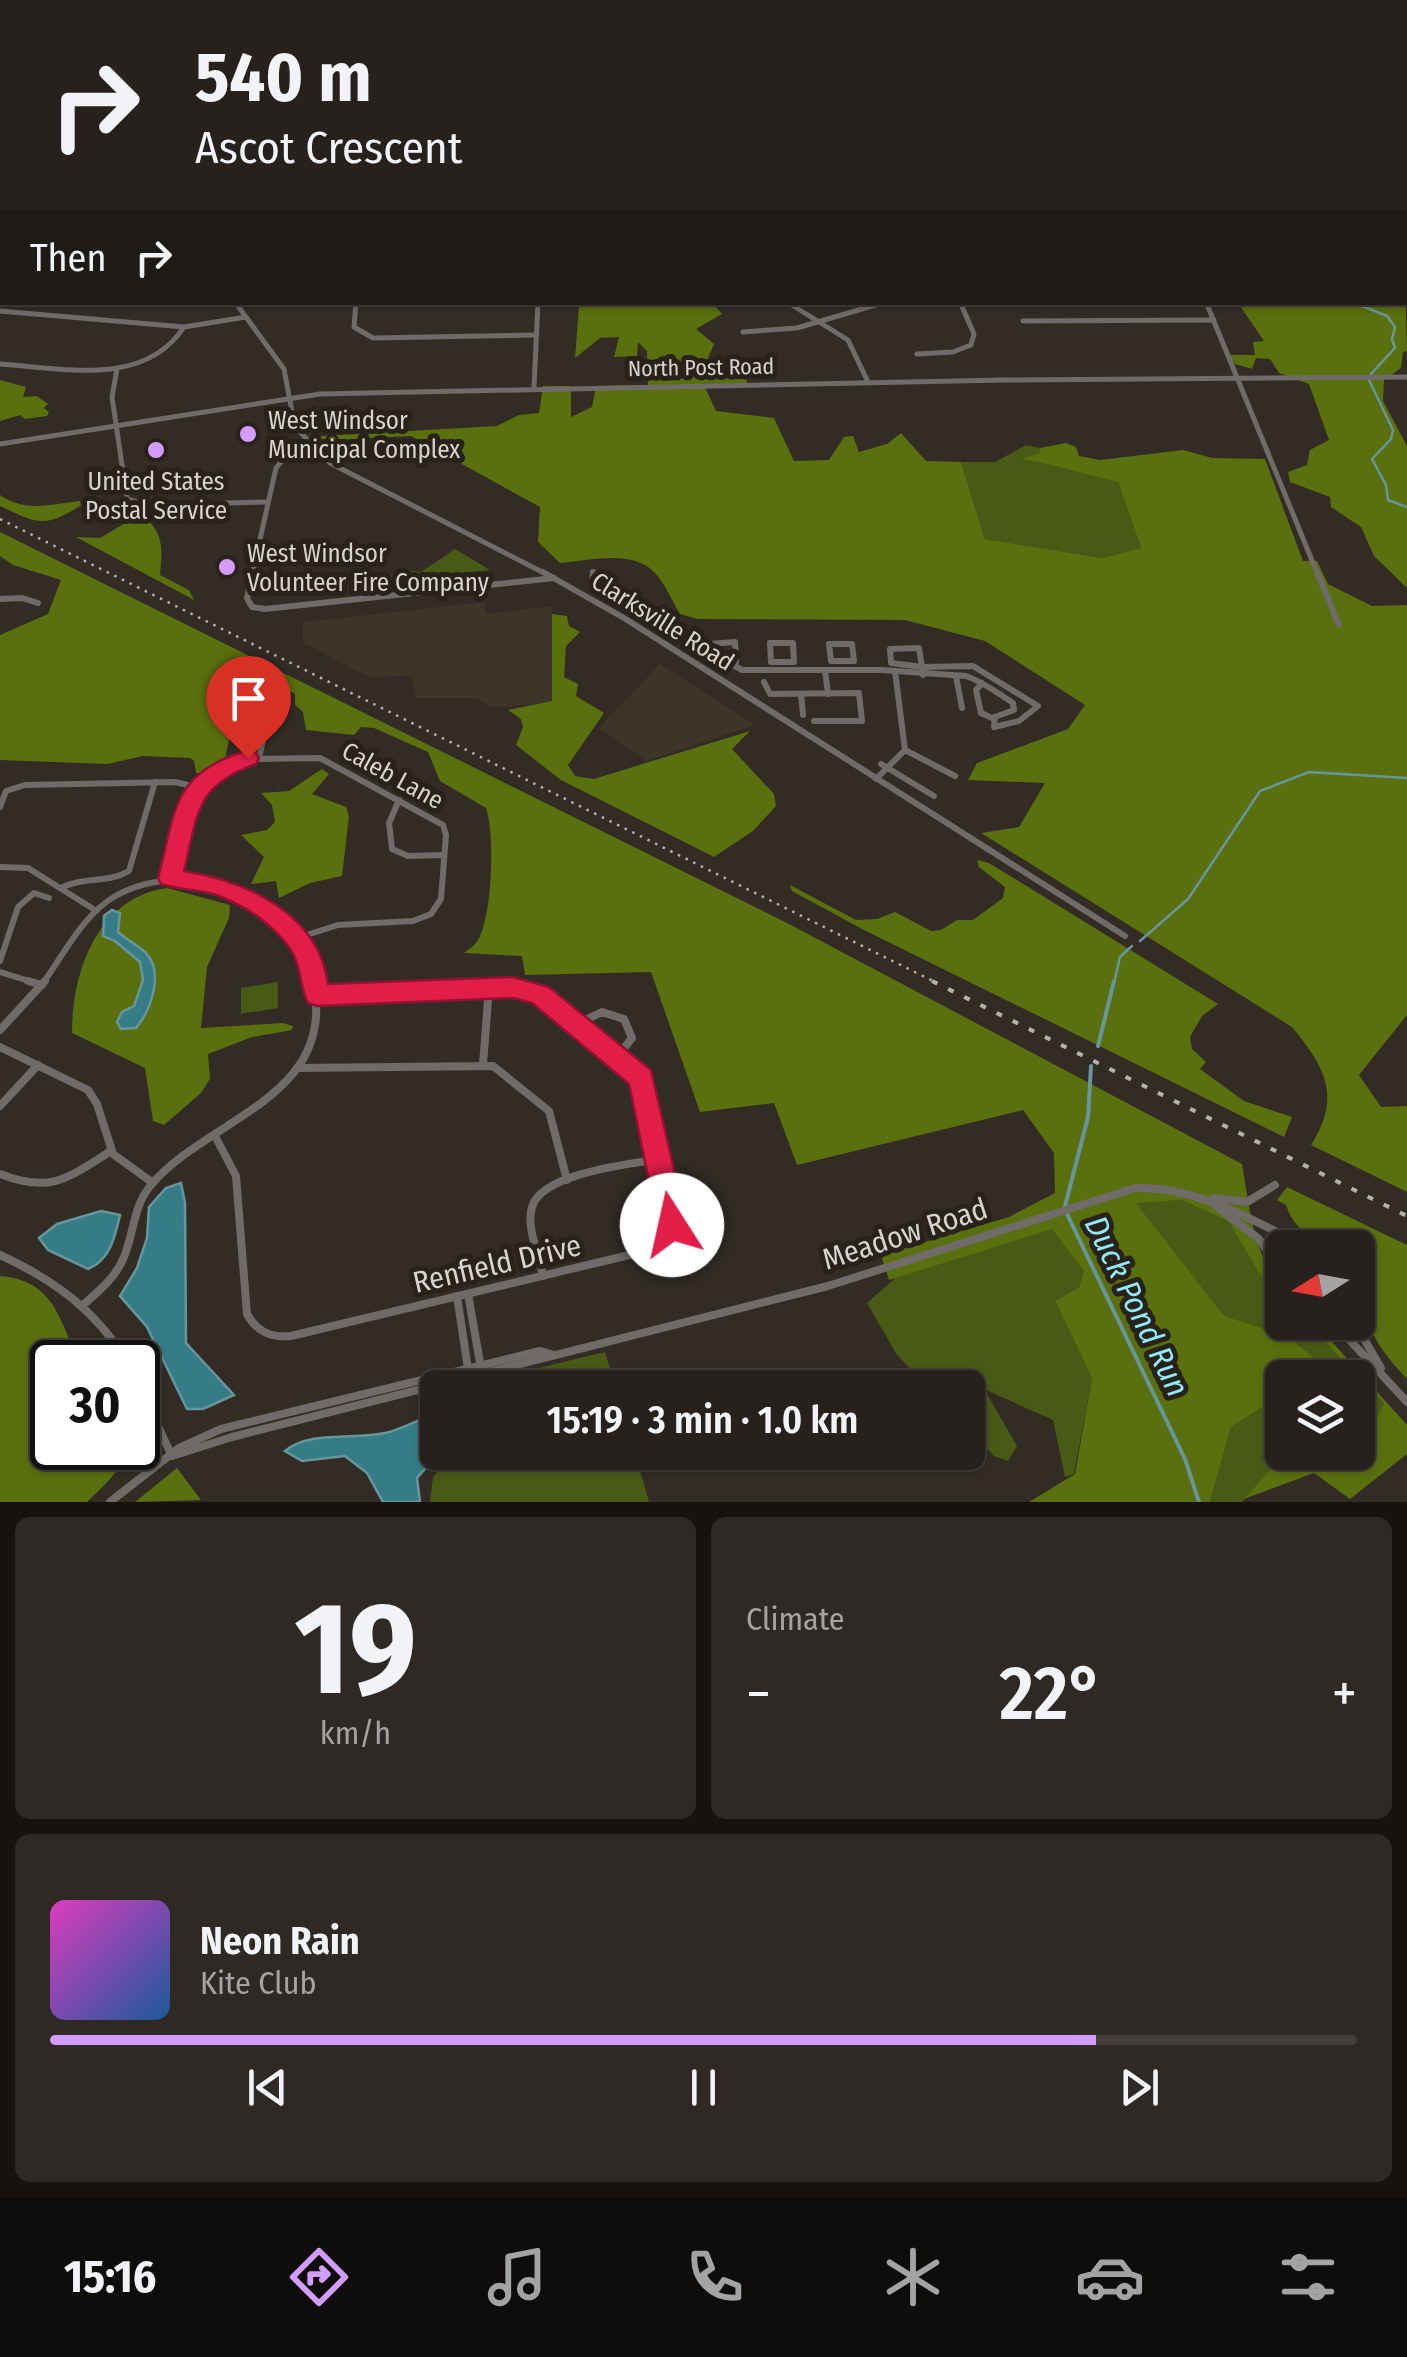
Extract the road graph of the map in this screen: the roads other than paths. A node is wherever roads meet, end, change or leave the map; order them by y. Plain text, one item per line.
1 (237, 305) edge
2 (356, 305) edge
3 (538, 305) edge
4 (793, 305) edge
5 (876, 305) edge
6 (961, 305) edge
7 (1207, 305) edge
8 (0, 311) edge
9 (246, 317) junction
10 (1214, 320) junction
11 (822, 322) junction
12 (1023, 322) dead end
13 (184, 328) junction
14 (742, 332) dead end
15 (537, 335) junction
16 (917, 354) dead end
17 (2, 366) edge
18 (117, 369) junction
19 (1407, 377) edge
20 (1239, 378) junction
21 (868, 382) junction
22 (534, 387) junction
23 (290, 396) junction
24 (114, 423) junction
25 (0, 444) edge
26 (312, 447) junction
27 (267, 502) junction
28 (593, 572) dead end
29 (554, 578) junction
30 (0, 598) edge
31 (38, 603) dead end
32 (1339, 625) dead end
33 (697, 645) junction
34 (718, 658) junction
35 (854, 665) junction
36 (732, 666) junction
37 (794, 666) junction
38 (704, 668) junction
39 (825, 670) junction
40 (895, 670) junction
41 (922, 671) junction
42 (956, 676) junction
43 (764, 682) dead end
44 (982, 682) junction
45 (1004, 686) junction
46 (996, 692) junction
47 (802, 694) junction
48 (828, 694) junction
49 (278, 700) dead end
50 (962, 708) dead end
51 (803, 715) dead end
52 (996, 717) junction
53 (814, 720) dead end
54 (906, 750) junction
55 (259, 758) junction
56 (885, 766) junction
57 (954, 776) dead end
58 (873, 777) junction
59 (155, 782) junction
60 (196, 787) junction
61 (3, 790) edge
62 (934, 796) dead end
63 (400, 800) junction
64 (0, 807) edge
65 (444, 856) junction
66 (0, 867) edge
67 (170, 878) junction
68 (61, 888) junction
69 (48, 898) dead end
70 (95, 910) junction
71 (1126, 936) dead end
72 (297, 938) junction
73 (0, 962) edge
74 (0, 972) edge
75 (42, 986) junction
76 (490, 988) junction
77 (317, 995) junction
78 (578, 1024) junction
79 (0, 1030) edge
80 (0, 1047) edge
81 (618, 1056) junction
82 (483, 1064) junction
83 (38, 1065) junction
84 (297, 1068) junction
85 (0, 1106) edge
86 (214, 1136) junction
87 (111, 1151) junction
88 (660, 1159) junction
89 (0, 1174) edge
90 (568, 1180) junction
91 (153, 1183) junction
92 (1275, 1185) dead end
93 (1194, 1192) junction
94 (1272, 1230) edge
95 (1265, 1251) edge
96 (0, 1255) edge
97 (543, 1276) junction
98 (462, 1295) junction
99 (84, 1304) junction
100 (111, 1340) edge
101 (1350, 1340) edge
102 (1364, 1340) edge
103 (468, 1370) edge
104 (481, 1370) joint
105 (1389, 1382) junction
106 (420, 1385) edge
107 (1407, 1402) edge
108 (160, 1431) edge
109 (172, 1456) junction
110 (110, 1502) edge

1 - 9 street
2 - 15 street
3 - 15 street
4 - 11 street
5 - 11 street
6 - 16 street
7 - 10 street
8 - 13 street
9 - 13 street
9 - 23 street
10 - 12 street
10 - 20 street
11 - 14 street
11 - 21 street
13 - 18 street
15 - 22 street
17 - 18 street
18 - 24 street
19 - 20 street, North Post Road
20 - 21 street, North Post Road
20 - 32 street
21 - 22 street, North Post Road
22 - 23 street, North Post Road
23 - 24 street, North Post Road
23 - 26 street
24 - 25 street, North Post Road
24 - 27 street
26 - 27 street
26 - 29 street, Clarksville Road
27 - 29 street
28 - 33 street
29 - 38 street, Clarksville Road
30 - 31 street
33 - 34 street
33 - 36 street
34 - 36 street
34 - 38 street
35 - 35 street
35 - 39 street
35 - 40 street
36 - 37 street
37 - 37 street
37 - 39 street
38 - 58 street, Clarksville Road
39 - 48 street
40 - 41 street
40 - 54 street
41 - 41 street
41 - 42 street
41 - 45 street
42 - 44 street
42 - 50 street
43 - 47 street
44 - 46 street
44 - 52 street
45 - 46 street
45 - 52 street
46 - 52 street
47 - 48 street
47 - 51 street
48 - 53 street
49 - 55 street
54 - 56 street
54 - 57 street
55 - 60 street, Caleb Lane
55 - 63 street, Caleb Lane
56 - 58 street
56 - 62 street
58 - 71 street, Clarksville Road
59 - 60 street
59 - 61 street
59 - 68 street
60 - 67 street
61 - 64 street
63 - 65 street, Caleb Lane
63 - 65 street
65 - 72 street
66 - 68 street
67 - 70 street
67 - 72 street
68 - 70 street
69 - 73 street
70 - 75 street
72 - 77 street
74 - 75 street
75 - 79 street
76 - 77 street, Renfield Drive
76 - 78 street, Renfield Drive
76 - 82 street
77 - 84 street
78 - 81 street, Renfield Drive
78 - 81 street
80 - 83 street
81 - 88 street, Renfield Drive
82 - 84 street
82 - 90 street
83 - 85 street
83 - 87 street
84 - 86 street
86 - 91 street
86 - 98 street, Renfield Drive
87 - 89 street
87 - 91 street
88 - 90 street
88 - 97 street, Renfield Drive
90 - 97 street
91 - 99 street
92 - 93 street
93 - 94 street, Meadow Road
93 - 95 street
93 - 104 street, Meadow Road
96 - 99 street
97 - 98 street, Renfield Drive
98 - 103 street
98 - 104 street
99 - 100 street
101 - 105 street
102 - 105 street
105 - 107 street
106 - 109 street, Meadow Road
108 - 109 street
109 - 110 street, Meadow Road

